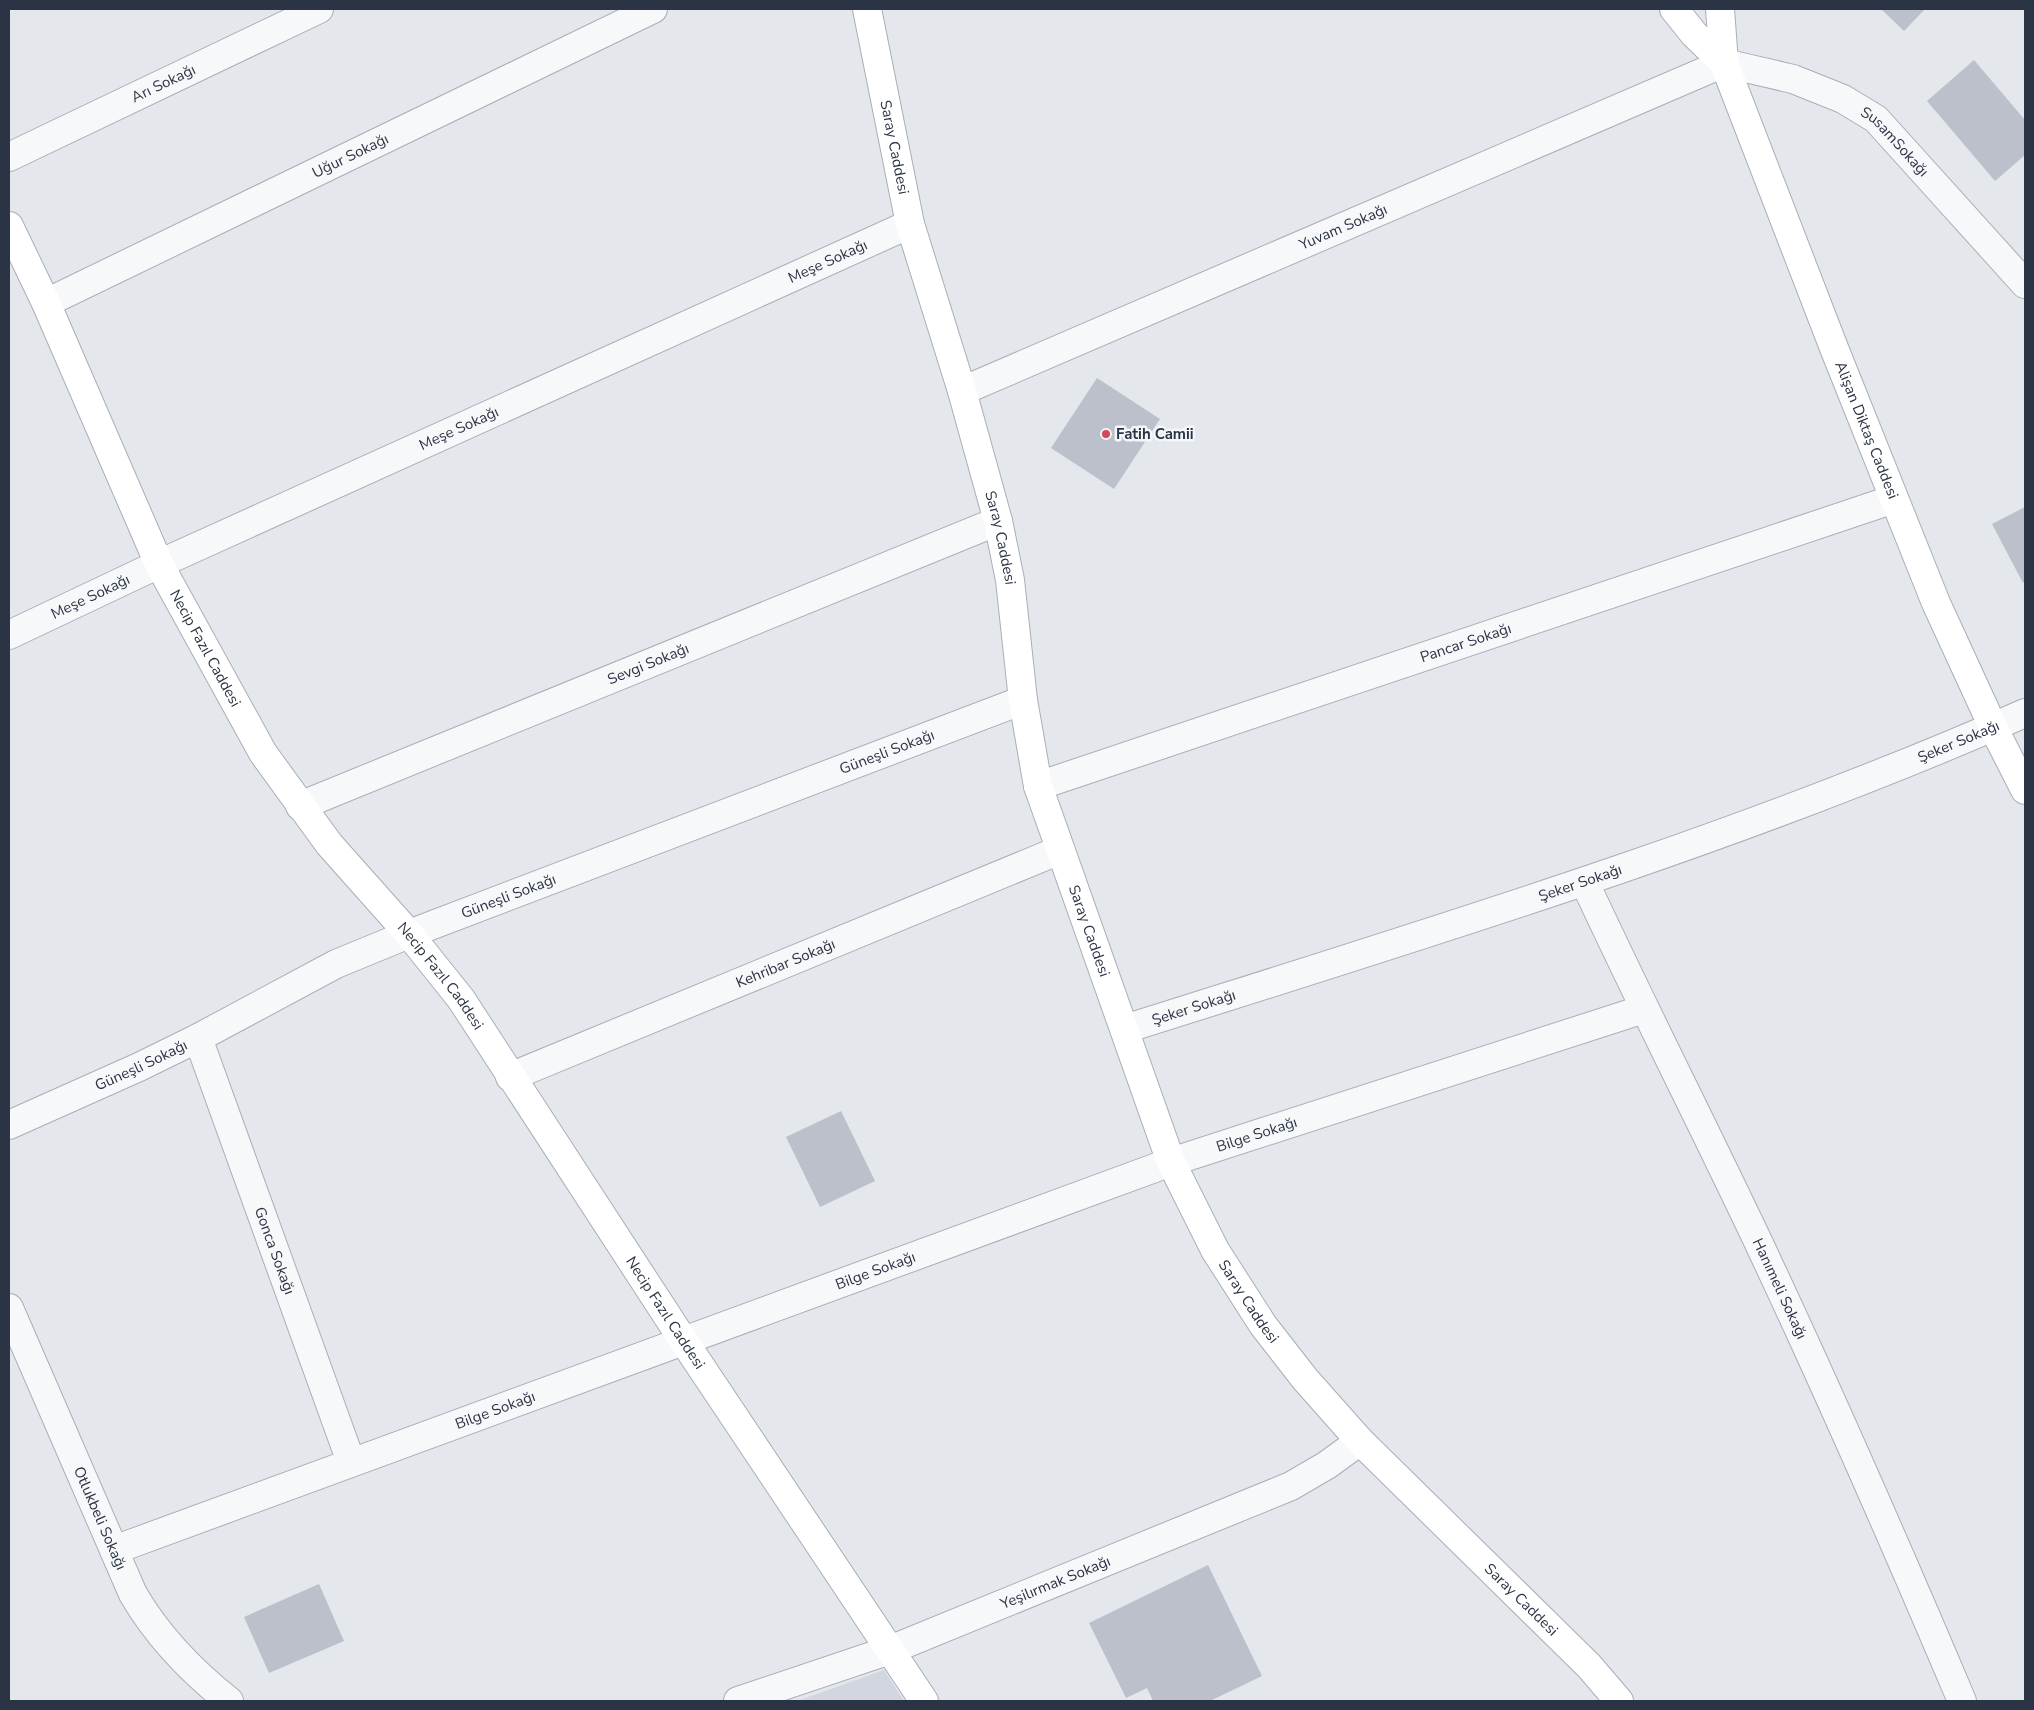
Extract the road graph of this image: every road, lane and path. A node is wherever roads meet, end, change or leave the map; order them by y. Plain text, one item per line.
1 (319, 9) edge
2 (653, 9) edge
3 (867, 9) edge
4 (1674, 9) edge
5 (1720, 9) edge
6 (1724, 63) junction
7 (9, 157) edge
8 (910, 224) junction
9 (9, 226) edge
10 (2025, 284) edge
11 (46, 303) junction
12 (962, 391) junction
13 (1894, 498) junction
14 (998, 522) junction
15 (159, 564) junction
16 (9, 635) edge
17 (1023, 700) junction
18 (2025, 713) edge
19 (1993, 727) junction
20 (1038, 786) junction
21 (2025, 790) edge
22 (300, 806) junction
23 (1060, 850) junction
24 (1585, 883) junction
25 (409, 934) junction
26 (1644, 1009) junction
27 (1125, 1029) junction
28 (198, 1038) junction
29 (510, 1077) junction
30 (9, 1125) edge
31 (1171, 1162) junction
32 (9, 1308) edge
33 (683, 1340) junction
34 (1360, 1441) junction
35 (351, 1462) junction
36 (114, 1550) junction
37 (890, 1650) junction
38 (229, 1701) edge
39 (738, 1701) edge
40 (924, 1701) edge
41 (1619, 1701) edge
42 (1962, 1701) edge

1 - 7 street, Arı Sokağı
2 - 11 street, Uğur Sokağı
3 - 8 street, Saray Caddesi
4 - 6 street, Alişan Diktaş Caddesi
5 - 6 street, Alişan Diktaş Caddesi
6 - 10 street, SusamSokağı
6 - 12 street, Yuvam Sokağı
6 - 13 street, Alişan Diktaş Caddesi
8 - 12 street, Saray Caddesi
8 - 15 street, Meşe Sokağı
9 - 11 street, Necip Fazıl Caddesi
11 - 15 street, Necip Fazıl Caddesi
12 - 14 street, Saray Caddesi
13 - 19 street, Alişan Diktaş Caddesi
13 - 20 street, Pancar Sokağı
14 - 17 street, Saray Caddesi
14 - 22 street, Sevgi Sokağı
15 - 16 street, Meşe Sokağı
15 - 22 street, Necip Fazıl Caddesi
17 - 20 street, Saray Caddesi
17 - 25 street, Güneşli Sokağı
18 - 19 street, Şeker Sokağı
19 - 21 street, Alişan Diktaş Caddesi
19 - 24 street, Şeker Sokağı
20 - 23 street, Saray Caddesi
22 - 25 street, Necip Fazıl Caddesi
23 - 27 street, Saray Caddesi
23 - 29 street, Kehribar Sokağı
24 - 26 street, Hanımeli Sokağı
24 - 27 street, Şeker Sokağı
25 - 28 street, Güneşli Sokağı
25 - 29 street, Necip Fazıl Caddesi
26 - 31 street, Bilge Sokağı
26 - 42 street, Hanımeli Sokağı
27 - 31 street, Saray Caddesi
28 - 30 street, Güneşli Sokağı
28 - 35 street, Gonca Sokağı
29 - 33 street, Necip Fazıl Caddesi
31 - 33 street, Bilge Sokağı
31 - 34 street, Saray Caddesi
32 - 36 street, Otlukbeli Sokağı
33 - 35 street, Bilge Sokağı
33 - 37 street, Necip Fazıl Caddesi
34 - 37 street, Yeşilırmak Sokağı
34 - 41 street, Saray Caddesi
35 - 36 street, Bilge Sokağı
36 - 38 street, Otlukbeli Sokağı
37 - 39 street, Yeşilırmak Sokağı
37 - 40 street, Necip Fazıl Caddesi

